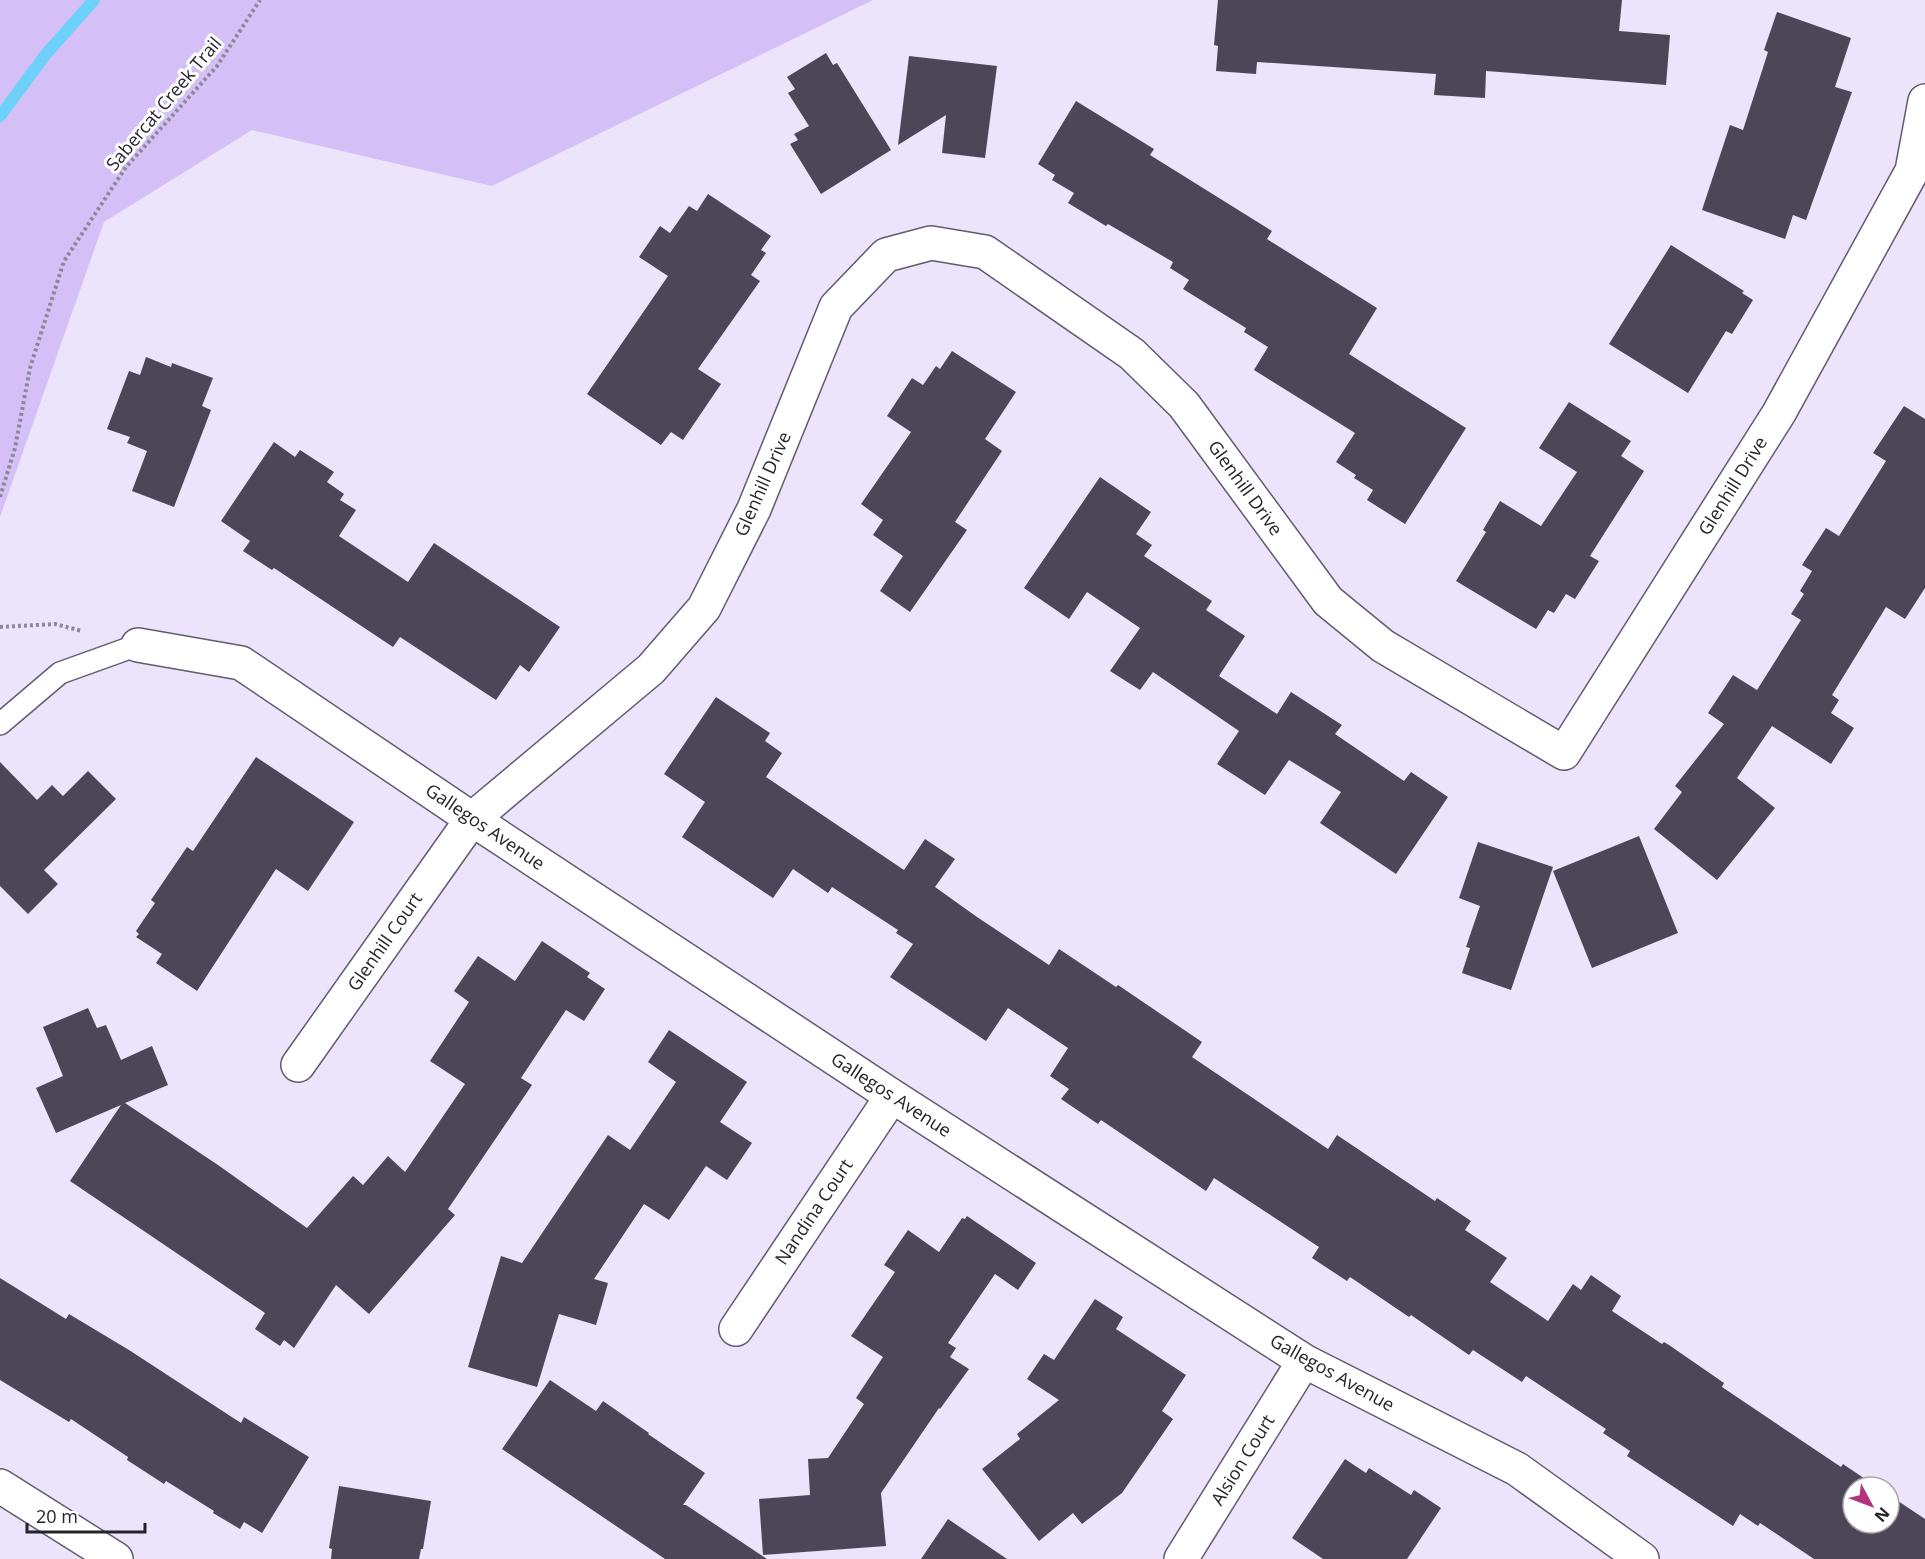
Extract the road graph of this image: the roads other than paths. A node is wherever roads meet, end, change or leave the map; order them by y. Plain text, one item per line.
1 (1925, 101) edge
2 (138, 645) joint
3 (0, 724) edge
4 (472, 819) junction
5 (298, 1065) dead end
6 (892, 1096) junction
7 (736, 1329) dead end
8 (1304, 1361) junction
9 (0, 1486) edge
10 (116, 1559) edge
11 (1181, 1559) edge
12 (1642, 1559) edge

1 - 4 street, Glenhill Drive
2 - 3 lane
2 - 4 street, Gallegos Avenue
4 - 5 street, Glenhill Court
4 - 6 street, Gallegos Avenue
6 - 7 street, Nandina Court
6 - 8 street, Gallegos Avenue
8 - 11 street, Alsion Court
8 - 12 street, Gallegos Avenue
9 - 10 street

